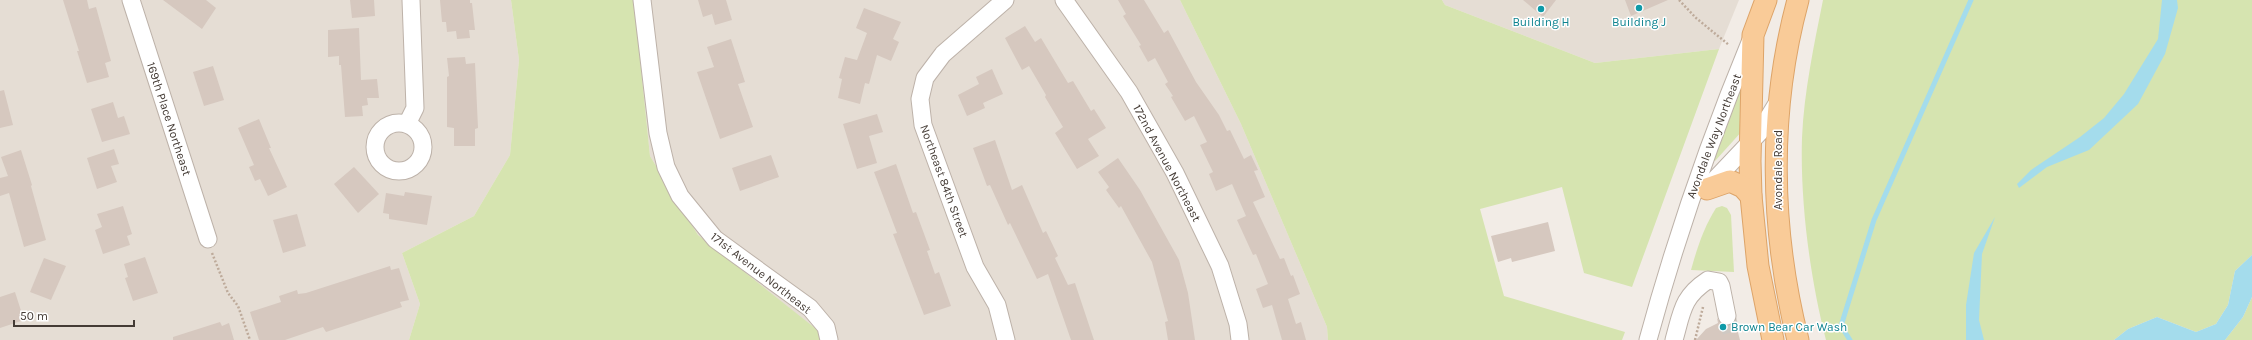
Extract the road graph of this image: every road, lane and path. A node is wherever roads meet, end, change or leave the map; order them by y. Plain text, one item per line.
1 (131, 0) edge
2 (411, 0) edge
3 (642, 0) edge
4 (1005, 0) edge
5 (1064, 0) edge
6 (1679, 0) edge
7 (1766, 0) edge
8 (1798, 0) edge
9 (1753, 35) junction
10 (1729, 45) dead end
11 (1780, 100) junction
12 (406, 124) dead end
13 (1750, 143) junction
14 (1707, 189) junction
15 (1751, 196) junction
16 (208, 239) joint
17 (1676, 239) junction
18 (1703, 284) junction
19 (1704, 305) dead end
20 (1727, 316) tunnel mouth
21 (250, 340) edge
22 (829, 340) edge
23 (1006, 340) edge
24 (1240, 340) edge
25 (1648, 340) edge
26 (1674, 340) edge
27 (1681, 340) edge
28 (1695, 340) edge
29 (1774, 340) edge
30 (1798, 340) edge

1 - 16 street, 169th Place Northeast
2 - 12 street
3 - 22 street, 171st Avenue Northeast
4 - 23 street, Northeast 84th Street
5 - 24 street, 172nd Avenue Northeast
6 - 10 path
7 - 9 main road
8 - 11 main road, Avondale Road
9 - 13 main road
9 - 17 street, Avondale Way Northeast
11 - 13 street, Avondale Way Northeast
11 - 30 main road, Avondale Road
13 - 14 street, Avondale Way Northeast
13 - 15 main road
14 - 15 main road
14 - 17 street, Avondale Way Northeast
15 - 29 main road
16 - 21 path
17 - 25 street, Avondale Way Northeast
18 - 20 street
18 - 26 street
18 - 27 street
19 - 28 path

